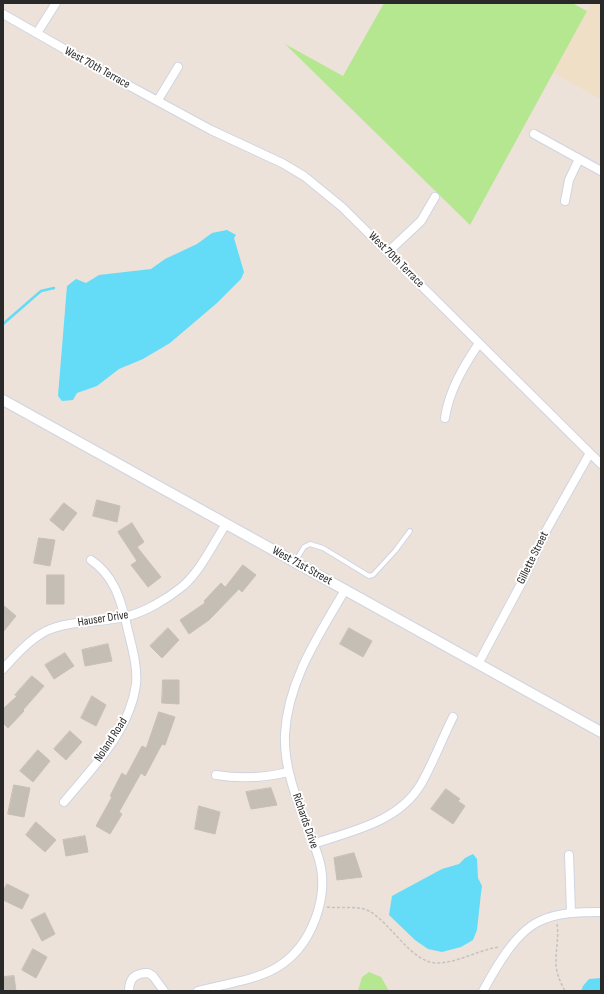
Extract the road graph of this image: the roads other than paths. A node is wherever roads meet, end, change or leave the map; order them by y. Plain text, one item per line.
1 (56, 3) edge
2 (3, 14) edge
3 (38, 34) junction
4 (178, 67) dead end
5 (158, 100) junction
6 (534, 134) dead end
7 (579, 159) junction
8 (601, 171) edge
9 (435, 197) dead end
10 (565, 201) dead end
11 (388, 252) junction
12 (479, 343) junction
13 (3, 400) edge
14 (445, 418) dead end
15 (590, 453) junction
16 (601, 464) edge
17 (226, 524) junction
18 (410, 531) dead end
19 (91, 560) dead end
20 (295, 562) junction
21 (345, 590) junction
22 (125, 617) junction
23 (478, 664) junction
24 (3, 668) edge
25 (453, 717) dead end
26 (601, 732) edge
27 (288, 772) junction
28 (216, 775) dead end
29 (64, 802) dead end
30 (313, 844) junction
31 (569, 855) dead end
32 (571, 912) junction
33 (601, 912) edge
34 (130, 991) edge
35 (164, 991) edge
36 (198, 991) edge
37 (483, 991) edge

1 - 3 street
2 - 3 street, West 70th Terrace
3 - 5 street, West 70th Terrace
4 - 5 street
5 - 11 street, West 70th Terrace
6 - 7 street
7 - 8 street
7 - 10 street
9 - 11 street
11 - 12 street, West 70th Terrace
12 - 14 street
12 - 15 street, West 70th Terrace
13 - 17 street, West 71st Street
15 - 16 street, West 70th Terrace
15 - 23 street, Gillette Street
17 - 20 street, West 71st Street
17 - 22 street, Hauser Drive
18 - 20 lane
19 - 22 street, Noland Road
20 - 21 street, West 71st Street
21 - 23 street, West 71st Street
21 - 27 street, Richards Drive
22 - 24 street, Hauser Drive
22 - 29 street, Noland Road
23 - 26 street, West 71st Street
25 - 30 street
27 - 28 street
27 - 30 street, Richards Drive
30 - 36 street, Richards Drive
31 - 32 street
32 - 33 street
32 - 37 street
34 - 35 street

